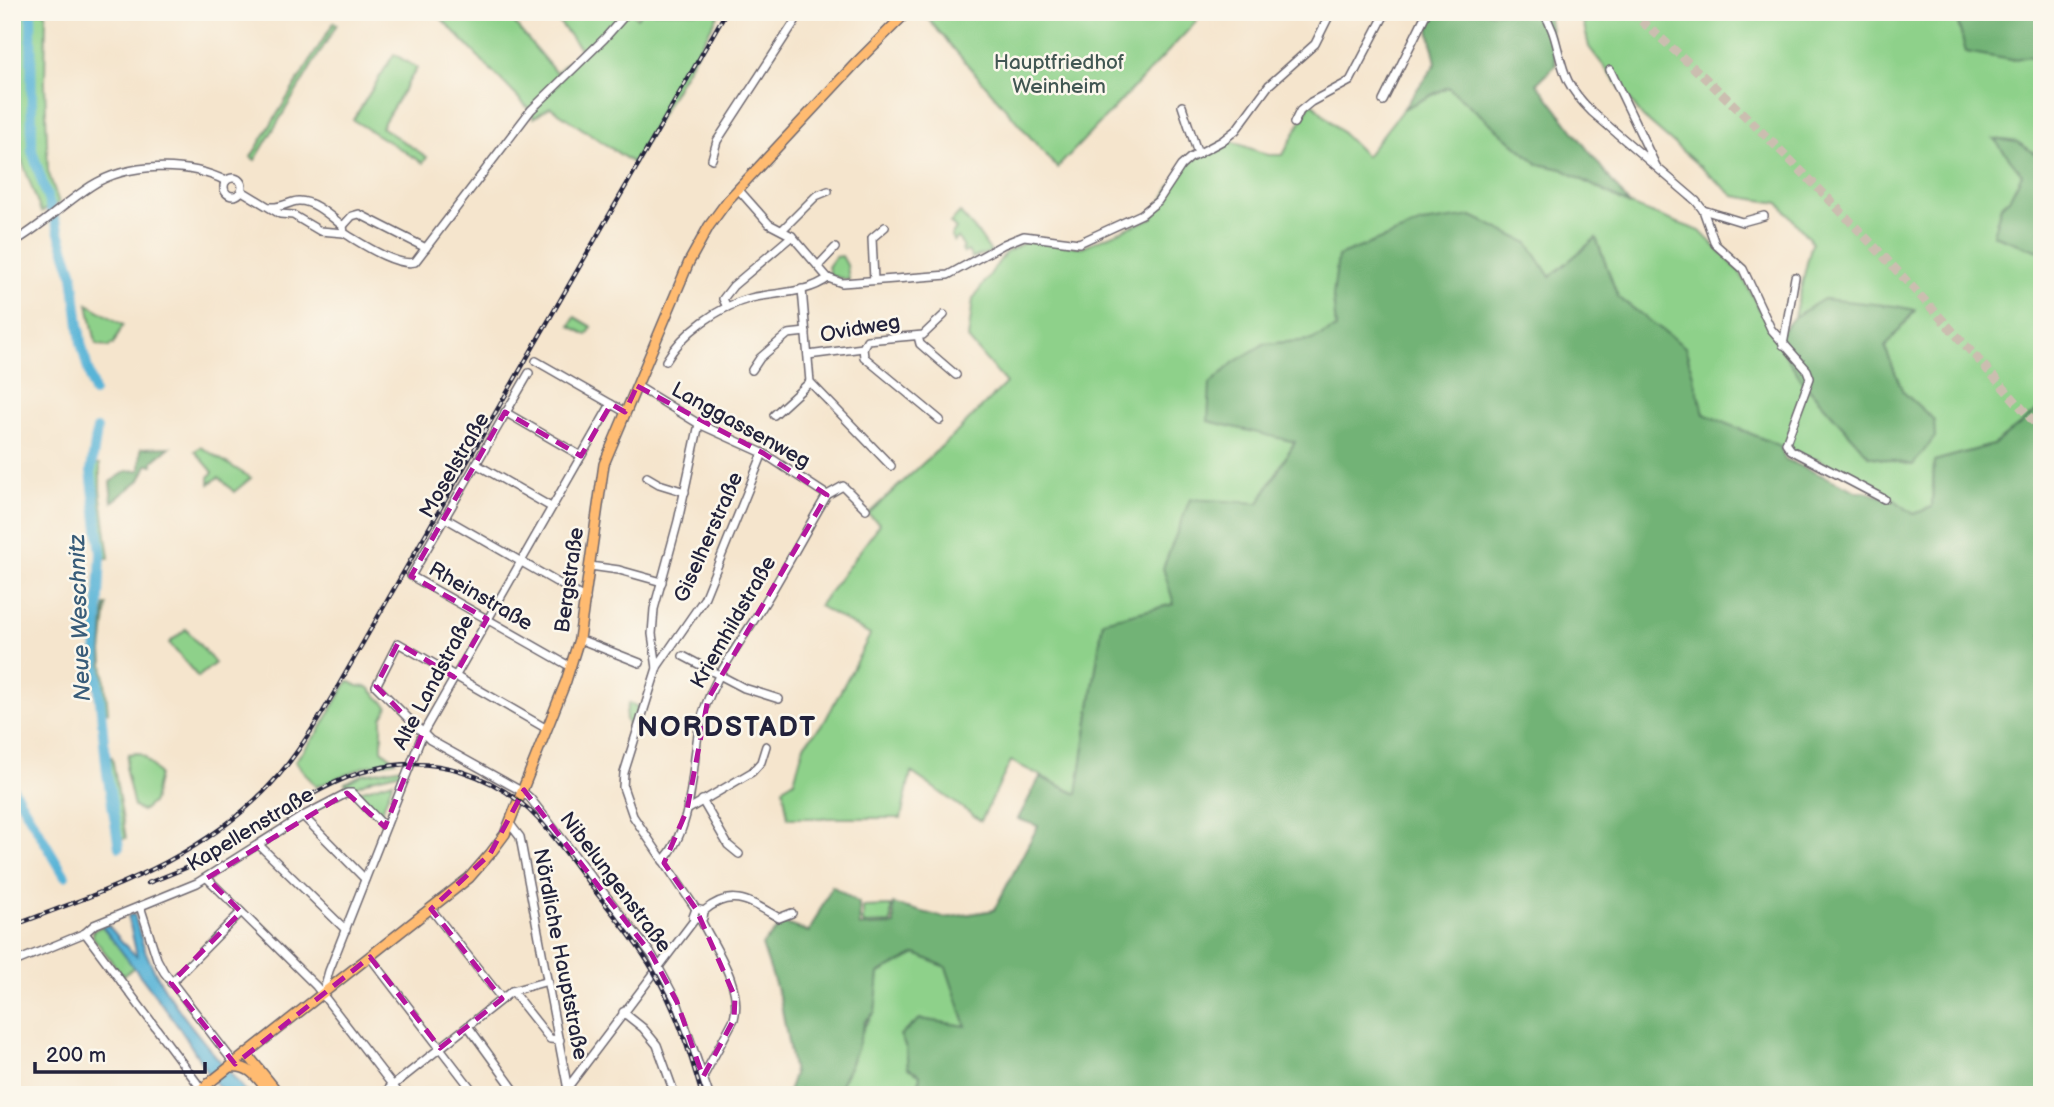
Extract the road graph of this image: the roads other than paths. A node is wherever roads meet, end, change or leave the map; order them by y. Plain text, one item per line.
1 (628, 12) edge
2 (801, 12) edge
3 (907, 12) edge
4 (1331, 12) edge
5 (1386, 12) edge
6 (1427, 12) edge
7 (1543, 12) edge
8 (1610, 70) dead end
9 (1383, 101) dead end
10 (1182, 106) dead end
11 (1294, 123) dead end
12 (1198, 153) junction
13 (712, 159) dead end
14 (1658, 169) junction
15 (226, 181) junction
16 (738, 189) junction
17 (242, 191) junction
18 (828, 191) dead end
19 (271, 207) junction
20 (1703, 210) junction
21 (1763, 216) dead end
22 (885, 227) dead end
23 (343, 229) junction
24 (782, 230) junction
25 (792, 236) junction
26 (12, 243) edge
27 (426, 248) junction
28 (835, 248) dead end
29 (818, 266) junction
30 (1795, 277) dead end
31 (828, 278) junction
32 (874, 280) junction
33 (802, 289) junction
34 (727, 307) junction
35 (944, 315) dead end
36 (806, 332) junction
37 (918, 336) junction
38 (1783, 345) junction
39 (863, 348) junction
40 (808, 355) junction
41 (536, 361) dead end
42 (666, 361) dead end
43 (752, 369) dead end
44 (529, 373) dead end
45 (956, 375) dead end
46 (810, 382) junction
47 (637, 386) junction
48 (611, 404) junction
49 (505, 412) junction
50 (625, 412) junction
51 (774, 415) dead end
52 (940, 420) dead end
53 (699, 424) junction
54 (763, 453) junction
55 (581, 456) junction
56 (475, 464) junction
57 (891, 466) dead end
58 (647, 477) dead end
59 (685, 492) junction
60 (827, 495) junction
61 (1884, 499) dead end
62 (551, 508) junction
63 (866, 509) dead end
64 (444, 518) junction
65 (521, 561) junction
66 (590, 566) junction
67 (411, 576) joint
68 (662, 582) junction
69 (586, 599) junction
70 (487, 620) junction
71 (579, 639) junction
72 (683, 656) dead end
73 (640, 663) dead end
74 (571, 667) junction
75 (657, 668) junction
76 (719, 676) junction
77 (454, 677) junction
78 (779, 699) dead end
79 (547, 729) junction
80 (423, 733) junction
81 (766, 747) dead end
82 (523, 792) junction
83 (702, 800) junction
84 (687, 810) junction
85 (303, 816) junction
86 (510, 824) junction
87 (385, 827) junction
88 (260, 845) junction
89 (739, 854) dead end
90 (663, 861) junction
91 (207, 878) junction
92 (365, 879) junction
93 (138, 907) junction
94 (431, 909) junction
95 (700, 910) junction
96 (241, 912) junction
97 (792, 913) dead end
98 (698, 919) junction
99 (346, 930) junction
100 (85, 933) junction
101 (370, 957) junction
102 (12, 962) edge
103 (658, 966) junction
104 (548, 982) junction
105 (171, 983) junction
106 (512, 990) junction
107 (323, 994) junction
108 (502, 999) junction
109 (623, 1012) junction
110 (468, 1026) junction
111 (560, 1040) junction
112 (440, 1048) junction
113 (247, 1054) junction
114 (232, 1065) junction
115 (252, 1072) junction
116 (703, 1077) junction
117 (393, 1086) junction
118 (569, 1090) edge
119 (203, 1091) edge
120 (271, 1095) edge
121 (280, 1095) edge
122 (381, 1095) edge
123 (400, 1095) edge
124 (476, 1095) edge
125 (518, 1095) edge
126 (562, 1095) edge
127 (675, 1095) edge
128 (709, 1095) edge

1 - 27 street
2 - 13 street
3 - 16 main road, Bergstraße
4 - 12 street
5 - 11 street
6 - 9 street
7 - 14 street
8 - 14 street
10 - 12 street
12 - 32 street
14 - 20 street
15 - 17 street
15 - 17 street
15 - 26 street
16 - 24 street
16 - 47 main road, Bergstraße
17 - 19 street
18 - 24 street
19 - 23 street
19 - 23 street
20 - 21 street
20 - 38 street
22 - 32 street
23 - 27 street
23 - 27 street
24 - 25 street
25 - 29 street
25 - 34 street
28 - 29 street
29 - 31 street
30 - 38 street
31 - 32 street
31 - 33 street
33 - 34 street
33 - 36 street
34 - 42 street
35 - 37 street, Ovidweg
36 - 40 street
36 - 43 street
37 - 39 street, Ovidweg
37 - 45 street, Ovidweg
38 - 61 street
39 - 40 street, Ovidweg
39 - 52 street
40 - 46 street
41 - 48 street
44 - 49 street, Moselstraße
46 - 51 street
46 - 57 street
47 - 50 main road, Bergstraße
47 - 53 street, Langgassenweg
48 - 50 street
48 - 55 street, Alte Landstraße
49 - 55 street
49 - 56 street, Moselstraße
50 - 66 main road, Bergstraße
53 - 54 street, Langgassenweg
53 - 59 street
54 - 60 street, Langgassenweg
54 - 75 street, Giselherstraße
55 - 62 street, Alte Landstraße
56 - 62 street
56 - 64 street, Moselstraße
58 - 59 street
59 - 68 street
60 - 63 street
60 - 76 street, Kriemhildstraße
62 - 65 street, Alte Landstraße
64 - 65 street
64 - 67 street, Moselstraße
65 - 69 street
65 - 70 street, Alte Landstraße
66 - 68 street
66 - 69 main road, Bergstraße
67 - 70 street, Rheinstraße
68 - 75 street
69 - 71 main road, Bergstraße
70 - 74 street, Rheinstraße
70 - 77 street, Alte Landstraße
71 - 73 street
71 - 74 main road, Bergstraße
72 - 76 street
74 - 79 main road, Bergstraße
75 - 90 street
76 - 78 street
76 - 84 street, Kriemhildstraße
77 - 79 street
77 - 80 street, Alte Landstraße
77 - 80 street, Nibelungenstraße
79 - 82 main road, Bergstraße
80 - 82 street, Nibelungenstraße
80 - 87 street, Alte Landstraße
81 - 83 street
82 - 86 main road, Bergstraße
82 - 103 street, Nibelungenstraße
83 - 84 street
83 - 89 street
84 - 90 street, Kriemhildstraße
85 - 87 street, Kapellenstraße
85 - 88 street, Kapellenstraße
85 - 92 street
86 - 94 main road, Bergstraße
86 - 104 street, Nördliche Hauptstraße
87 - 92 street, Alte Landstraße
88 - 91 street, Kapellenstraße
88 - 99 street
90 - 95 street
91 - 93 street, Kapellenstraße
91 - 96 street
92 - 99 street, Alte Landstraße
93 - 100 street, Kapellenstraße
93 - 105 street
94 - 101 main road, Bergstraße
94 - 108 street
95 - 97 street
95 - 98 street
96 - 105 street
96 - 107 street
98 - 103 street
98 - 116 street
99 - 107 street, Alte Landstraße
100 - 102 street, Kapellenstraße
100 - 119 street
101 - 107 main road, Bergstraße
101 - 112 street
103 - 109 street
103 - 116 street, Nibelungenstraße
104 - 106 street
104 - 111 street, Nördliche Hauptstraße
105 - 114 street
106 - 108 street
106 - 111 street
107 - 113 main road, Bergstraße
107 - 117 street
108 - 110 street
109 - 118 street
109 - 127 street
110 - 112 street
110 - 125 street
111 - 118 street, Nördliche Hauptstraße
112 - 117 street
112 - 124 street
113 - 114 main road, Bergstraße
113 - 115 main road
113 - 121 main road
114 - 115 main road
114 - 119 main road, Bergstraße
115 - 120 main road
116 - 128 street, Nibelungenstraße
117 - 122 street
117 - 123 street
118 - 126 street

